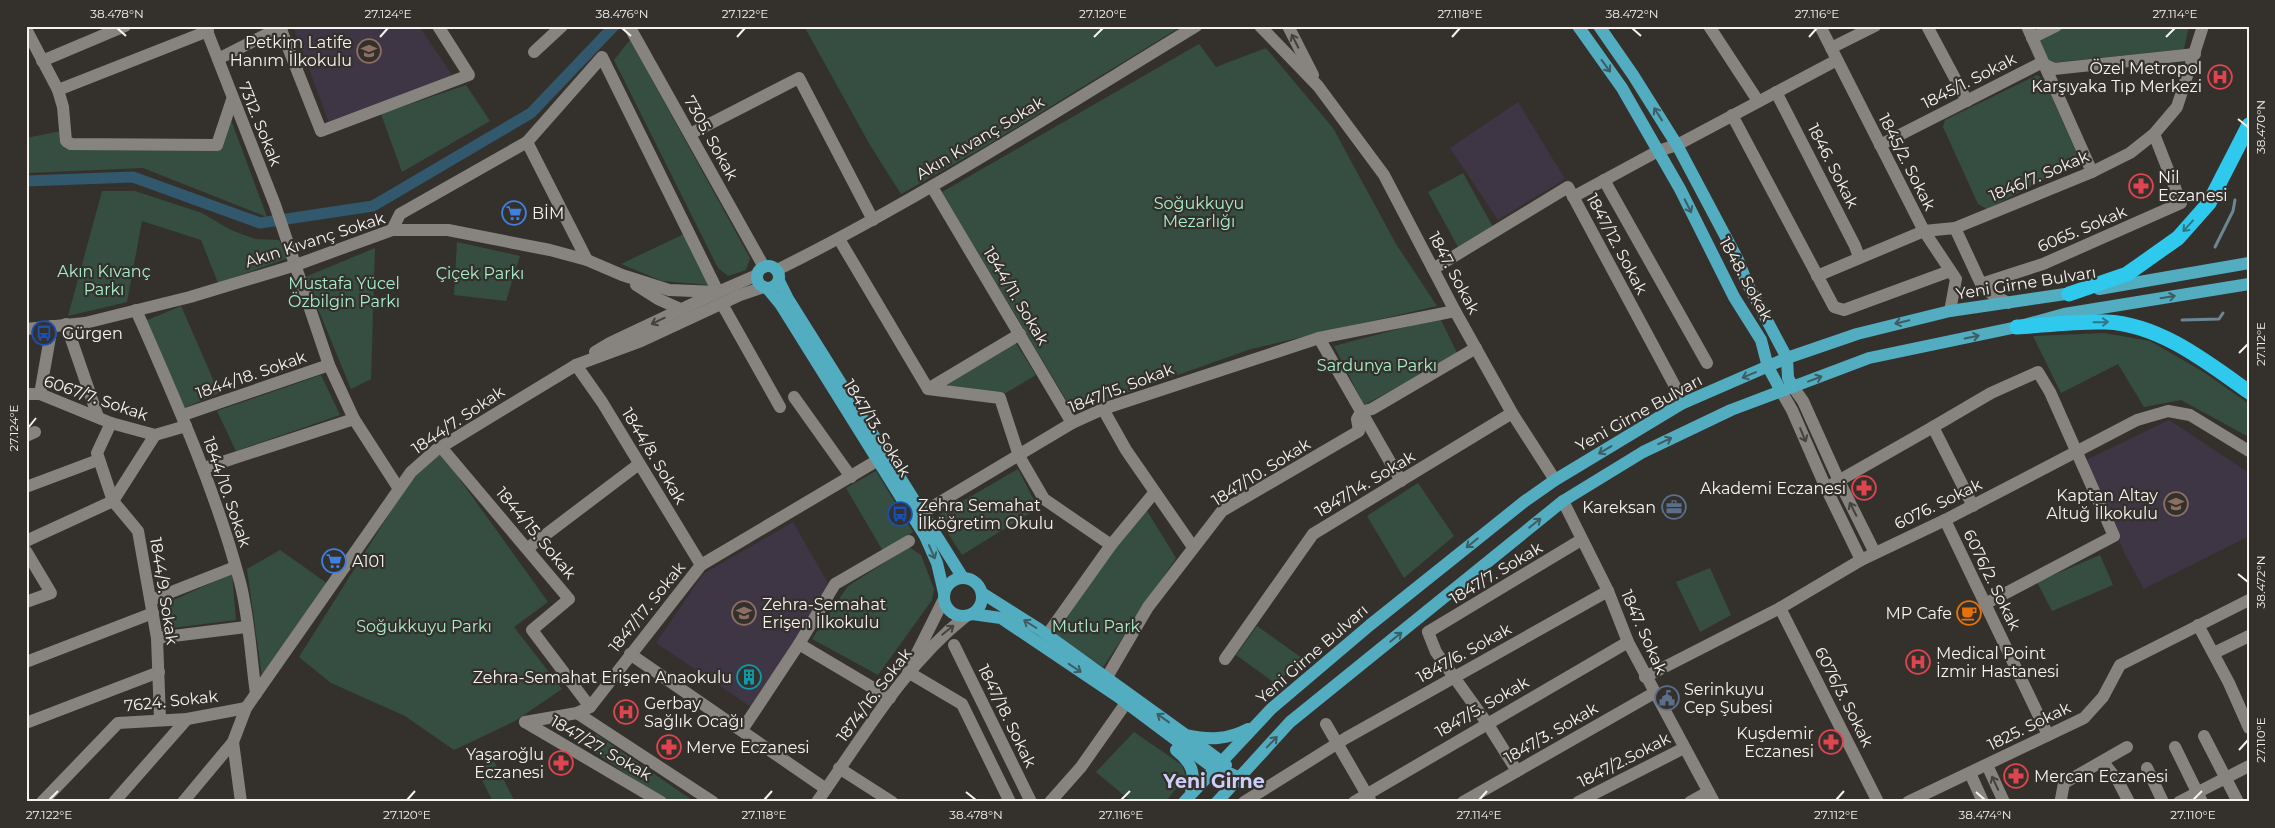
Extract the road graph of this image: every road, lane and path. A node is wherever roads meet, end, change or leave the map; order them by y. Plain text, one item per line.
1 (125, 26) edge
2 (438, 26) edge
3 (562, 26) edge
4 (1196, 26) edge
5 (1260, 26) edge
6 (1288, 26) edge
7 (1578, 26) edge
8 (1598, 26) edge
9 (1709, 26) edge
10 (1820, 26) edge
11 (1875, 26) edge
12 (1928, 26) edge
13 (2056, 26) edge
14 (2203, 26) edge
15 (281, 27) edge
16 (206, 29) edge
17 (30, 30) edge
18 (632, 31) edge
19 (2029, 32) edge
20 (1831, 48) junction
21 (534, 52) dead end
22 (2195, 54) junction
23 (218, 59) junction
24 (1837, 60) junction
25 (42, 61) junction
26 (2041, 63) junction
27 (1318, 86) junction
28 (58, 90) junction
29 (1776, 92) junction
30 (232, 100) junction
31 (1967, 100) junction
32 (1758, 101) junction
33 (1732, 115) junction
34 (2249, 125) edge
35 (690, 134) junction
36 (2154, 134) junction
37 (527, 142) junction
38 (1677, 145) junction
39 (1880, 145) junction
40 (1658, 151) junction
41 (2092, 172) junction
42 (1604, 180) junction
43 (932, 187) junction
44 (1573, 197) junction
45 (874, 220) junction
46 (1955, 228) junction
47 (392, 230) junction
48 (1924, 231) junction
49 (839, 239) junction
50 (1859, 257) junction
51 (587, 260) junction
52 (2249, 263) edge
53 (296, 265) junction
54 (1433, 269) junction
55 (760, 271) junction
56 (1950, 271) junction
57 (622, 275) junction
58 (778, 276) junction
59 (1817, 276) junction
60 (1981, 284) junction
61 (2249, 284) edge
62 (765, 288) junction
63 (2069, 294) junction
64 (720, 298) junction
65 (2008, 303) junction
66 (681, 309) junction
67 (136, 310) junction
68 (1455, 311) junction
69 (1950, 311) junction
70 (695, 315) junction
71 (66, 324) junction
72 (52, 326) junction
73 (2017, 327) junction
74 (26, 329) edge
75 (1020, 334) junction
76 (1319, 338) junction
77 (1476, 348) junction
78 (1787, 358) junction
79 (1707, 363) dead end
80 (329, 365) junction
81 (576, 365) junction
82 (1768, 367) junction
83 (928, 389) junction
84 (1787, 389) junction
85 (2249, 392) edge
86 (26, 394) edge
87 (40, 394) junction
88 (794, 397) dead end
89 (1681, 404) junction
90 (780, 407) dead end
91 (1103, 409) junction
92 (1361, 412) junction
93 (1512, 413) junction
94 (98, 417) junction
95 (354, 418) junction
96 (185, 420) junction
97 (111, 423) junction
98 (1072, 423) junction
99 (1933, 427) junction
100 (155, 435) junction
101 (441, 447) junction
102 (2249, 451) edge
103 (2075, 453) junction
104 (1019, 456) junction
105 (98, 460) junction
106 (878, 460) junction
107 (639, 464) junction
108 (204, 468) junction
109 (851, 477) junction
110 (1555, 480) junction
111 (1402, 481) junction
112 (1839, 481) junction
113 (26, 487) edge
114 (1826, 488) junction
115 (399, 489) junction
116 (1154, 493) junction
117 (113, 501) junction
118 (1563, 501) junction
119 (1974, 506) junction
120 (922, 513) junction
121 (1945, 520) junction
122 (1581, 540) junction
123 (26, 541) edge
124 (909, 541) dead end
125 (1111, 545) junction
126 (1192, 547) junction
127 (528, 548) junction
128 (26, 551) edge
129 (1875, 553) junction
130 (1861, 560) junction
131 (701, 565) junction
132 (235, 567) junction
133 (963, 578) junction
134 (1608, 591) junction
135 (982, 593) junction
136 (944, 596) junction
137 (151, 600) junction
138 (2249, 600) edge
139 (26, 602) edge
140 (1985, 604) junction
141 (1780, 608) junction
142 (153, 614) junction
143 (969, 615) junction
144 (2198, 625) junction
145 (246, 627) junction
146 (1047, 635) junction
147 (2249, 636) edge
148 (157, 638) junction
149 (1628, 642) junction
150 (799, 644) junction
151 (954, 645) dead end
152 (2214, 653) junction
153 (630, 654) junction
154 (1226, 659) dead end
155 (26, 662) edge
156 (159, 672) junction
157 (908, 672) junction
158 (1107, 677) junction
159 (1645, 677) junction
160 (1455, 678) junction
161 (1654, 693) junction
162 (256, 694) junction
163 (890, 698) junction
164 (1126, 703) junction
165 (590, 707) junction
166 (246, 708) junction
167 (578, 713) junction
168 (160, 719) junction
169 (187, 719) junction
170 (525, 722) joint
171 (26, 723) edge
172 (1487, 723) junction
173 (1326, 724) dead end
174 (1155, 726) junction
175 (1255, 726) junction
176 (2249, 728) edge
177 (742, 730) junction
178 (1186, 735) junction
179 (2048, 736) junction
180 (2204, 736) dead end
181 (234, 742) junction
182 (1336, 744) junction
183 (2127, 747) dead end
184 (2175, 747) dead end
185 (1684, 748) junction
186 (2103, 762) junction
187 (1217, 764) junction
188 (1987, 765) junction
189 (2249, 766) edge
190 (839, 768) junction
191 (2147, 768) dead end
192 (1517, 771) junction
193 (1970, 773) junction
194 (1238, 777) junction
195 (2227, 777) junction
196 (826, 789) junction
197 (1483, 797) edge
198 (1711, 797) edge
199 (2200, 797) edge
200 (1187, 798) edge
201 (1369, 798) edge
202 (2060, 801) edge
203 (42, 802) edge
204 (114, 802) edge
205 (183, 802) edge
206 (241, 802) edge
207 (661, 802) edge
208 (713, 802) edge
209 (817, 802) edge
210 (892, 802) edge
211 (1010, 802) edge
212 (1031, 802) edge
213 (1050, 802) edge
214 (1217, 802) edge
215 (1244, 802) edge
216 (1354, 802) edge
217 (1463, 802) edge
218 (1578, 802) edge
219 (1690, 802) edge
220 (1878, 802) edge
221 (1908, 802) edge
222 (1984, 802) edge
223 (2004, 802) edge
224 (2129, 802) edge
225 (2162, 802) edge
226 (2179, 802) edge
227 (2238, 802) edge

1 - 25 street
2 - 15 street
3 - 21 street
4 - 43 street, Akın Kıvanç Sokak
5 - 27 street, 1847. Sokak
27 -> 6 street, 1847. Sokak
7 -> 40 main road, 1848. Sokak
38 -> 8 main road, 1848. Sokak
9 - 32 street
10 - 20 street, 1845/2. Sokak
11 - 20 street
12 - 31 street
13 - 19 street
14 - 22 street, 1846/7. Sokak
15 - 23 street
16 - 23 street, 7312. Sokak
16 - 28 street
17 - 25 street
18 - 35 street, 7305. Sokak
19 - 26 street
20 - 24 street, 1845/2. Sokak
22 - 26 street, 1845/1. Sokak
22 - 36 street, 1846/7. Sokak
23 - 30 street, 7312. Sokak
24 - 29 street
24 - 39 street, 1845/2. Sokak
25 - 28 street
26 - 31 street, 1845/1. Sokak
26 - 41 street
27 - 54 street, 1847. Sokak
28 - 30 street
29 - 32 street
29 - 50 street, 1846. Sokak
30 - 53 street, 7312. Sokak
31 - 39 street, 1845/1. Sokak
32 - 33 street
33 - 38 street
33 - 59 street
34 -> 63 highway
35 - 45 street
35 - 55 street, 7305. Sokak
36 - 41 street, 1846/7. Sokak
36 - 60 street, 6065. Sokak
37 - 47 street
37 - 51 street
37 - 64 street
38 - 40 street
38 - 78 main road, 1848. Sokak
39 - 48 street, 1845/2. Sokak
40 - 42 street
40 -> 82 main road, 1848. Sokak
41 - 46 street, 1846/7. Sokak
42 - 44 street
42 - 79 street
43 - 45 street, Akın Kıvanç Sokak
43 - 75 street, 1844/11. Sokak
44 - 54 street, 1847/12. Sokak
44 - 89 street, 1847/12. Sokak
45 - 49 street, Akın Kıvanç Sokak
46 - 48 street, 1846/7. Sokak
46 - 60 street
47 - 51 street, Akın Kıvanç Sokak
47 - 53 street, Akın Kıvanç Sokak
48 - 50 street, 1846/7. Sokak
48 - 56 street, 1845/2. Sokak
49 - 58 street, Akın Kıvanç Sokak
49 - 83 street
50 - 59 street, 1846/7. Sokak
51 - 57 street, Akın Kıvanç Sokak
52 - 63 main road, Yeni Girne Bulvarı
53 - 67 street, Akın Kıvanç Sokak
53 - 80 street
54 - 68 street, 1847. Sokak
55 - 58 main road
55 - 62 main road
55 - 64 street, Akın Kıvanç Sokak
56 - 59 street
56 - 69 street, 1845/2. Sokak
57 - 64 street, Akın Kıvanç Sokak
57 - 66 street
58 - 62 main road
58 - 120 main road, 1847/13. Sokak
60 - 65 street
73 -> 61 main road
62 - 64 street, 1844/7. Sokak
62 - 106 main road, 1847/13. Sokak
63 - 65 main road, Yeni Girne Bulvarı
64 - 66 street
64 - 70 street, 1844/7. Sokak
64 - 90 street
65 - 69 main road, Yeni Girne Bulvarı
66 - 70 street
66 -> 81 street
67 - 71 street, Akın Kıvanç Sokak
67 - 96 street, 1844/10. Sokak
68 - 76 street, 1847/15. Sokak
68 - 77 street, 1847. Sokak
69 -> 78 main road, Yeni Girne Bulvarı
70 - 81 street, 1844/7. Sokak
71 - 72 street, Akın Kıvanç Sokak
71 - 94 street
72 - 74 street, Akın Kıvanç Sokak
72 - 87 street
84 -> 73 main road
73 -> 85 highway
75 - 83 street
75 - 98 street, 1844/11. Sokak
76 - 91 street, 1847/15. Sokak
76 - 92 street
77 - 92 street
77 - 93 street, 1847. Sokak
78 - 82 main road, Yeni Girne Bulvarı
78 - 84 main road, 1848. Sokak
80 - 95 street
80 - 96 street, 1844/18. Sokak
81 - 101 street, 1844/7. Sokak
81 - 107 street, 1844/8. Sokak
82 - 84 main road, 1848. Sokak
82 -> 89 main road, Yeni Girne Bulvarı
83 - 104 street
84 - 112 street, 1848. Sokak
84 -> 114 street, 1848. Sokak
118 -> 84 main road
86 - 87 street, 6067/7. Sokak
87 - 94 street, 6067/7. Sokak
88 - 109 street
89 -> 110 main road, Yeni Girne Bulvarı
91 - 98 street, 1847/15. Sokak
91 - 116 street
92 - 111 street
92 - 126 street, 1847/10. Sokak
93 - 110 street, 1847. Sokak
93 - 111 street, 1847/14. Sokak
94 - 97 street, 6067/7. Sokak
95 - 108 street
95 - 115 street
96 - 100 street, 1844/18. Sokak
96 - 108 street, 1844/10. Sokak
97 - 100 street, 6067/7. Sokak
97 - 105 street
98 - 104 street, 1847/15. Sokak
99 - 103 street
99 - 112 street
99 - 119 street
100 - 117 street
101 - 115 street, 1844/7. Sokak
101 - 127 street, 1844/15. Sokak
102 - 103 street, 6076. Sokak
103 - 119 street, 6076. Sokak
103 - 140 street
104 - 120 street, 1847/15. Sokak
104 - 125 street
105 - 113 street
105 - 117 street, 1844/9. Sokak
106 - 109 street, 1847/17. Sokak
106 -> 136 main road, 1847/13. Sokak
107 - 127 street
107 - 131 street, 1844/8. Sokak
108 - 132 street, 1844/10. Sokak
109 - 131 street, 1847/17. Sokak
110 -> 175 main road, Yeni Girne Bulvarı
111 - 154 street, 1847/14. Sokak
112 - 114 street
129 -> 112 street, 1848. Sokak
114 - 130 street, 1848. Sokak
115 - 162 street, 1844/7. Sokak
116 - 125 street
116 - 126 street
117 - 123 street
117 - 137 street, 1844/9. Sokak
118 - 122 street, 1847. Sokak
194 -> 118 main road
119 - 121 street, 6076. Sokak
120 - 133 main road, 1847/13. Sokak
121 - 129 street, 6076. Sokak
121 - 140 street, 6076/2. Sokak
122 - 134 street, 1847. Sokak
122 - 160 street, 1847/7. Sokak
124 - 150 street
125 - 146 street
126 - 158 street, 1847/10. Sokak
127 - 165 street, 1844/15. Sokak
128 - 139 street
129 - 130 street, 6076. Sokak
130 - 141 street, 6076. Sokak
131 - 153 street, 1847/17. Sokak
132 - 137 street
132 - 145 street, 1844/10. Sokak
133 - 135 main road
133 - 136 main road
134 - 149 street, 1847. Sokak
134 - 160 street, 1847/6. Sokak
135 - 143 main road
146 -> 135 main road
136 - 143 main road
136 - 157 street
137 - 142 street, 1844/9. Sokak
138 - 144 street, 1825. Sokak
140 - 179 street, 6076/2. Sokak
141 - 159 street, 6076. Sokak
141 - 220 street, 6076/3. Sokak
142 - 148 street, 1844/9. Sokak
142 - 155 street
157 -> 143 street, 1874/16. Sokak
143 -> 164 main road
144 - 152 street
144 - 179 street, 1825. Sokak
145 - 148 street
145 - 162 street, 1844/10. Sokak
146 - 158 main road
147 - 152 street
148 - 156 street, 1844/9. Sokak
149 - 159 street, 1847. Sokak
149 - 172 street, 1847/5. Sokak
150 - 163 street
150 - 177 street
151 - 212 street, 1847/18. Sokak
152 - 176 street
153 - 165 street, 1847/17. Sokak
153 - 177 street
156 - 168 street, 1844/9. Sokak
156 - 171 street
157 - 163 street, 1874/16. Sokak
157 - 211 street
178 -> 158 main road
159 - 161 street, 1847. Sokak
160 - 172 street
160 - 182 street, 1847/6. Sokak
161 - 185 street, 1847. Sokak
161 - 192 street, 1847/3. Sokak
162 - 166 street, 1844/7. Sokak
163 - 190 street, 1874/16. Sokak
164 - 174 main road
164 - 213 street
165 - 167 street, 1847/17. Sokak
166 - 169 street, 7624. Sokak
166 - 181 street, 1844/7. Sokak
167 - 170 street, 1847/17. Sokak
167 - 208 street, 1847/27. Sokak
168 - 169 street, 7624. Sokak
168 - 203 street, 7624. Sokak
169 - 204 street
170 - 207 street, 1847/27. Sokak
172 - 192 street
172 - 201 street, 1847/5. Sokak
173 - 182 street
174 - 187 main road
174 - 200 main road
175 - 178 main road
175 - 187 main road, Yeni Girne Bulvarı
177 - 196 street
178 - 187 main road
179 - 188 street, 1825. Sokak
180 - 195 street
181 - 205 street
181 - 206 street, 1844/7. Sokak
182 - 201 street
182 - 215 street
183 - 186 street
184 - 199 street
185 - 198 street, 1847. Sokak
185 - 218 street, 1847/2.Sokak
186 - 202 street
186 - 224 street
187 - 194 main road
187 - 200 main road, Yeni Girne Bulvarı
188 - 193 street, 1825. Sokak
223 -> 188 street
189 - 195 street
190 - 196 street, 1874/16. Sokak
190 - 210 street
191 - 225 street
192 - 197 street, 1847/3. Sokak
193 - 221 street, 1825. Sokak
193 - 222 street
194 - 214 main road
195 - 199 street
195 - 227 street
196 - 209 street, 1874/16. Sokak
197 - 217 street, 1847/3. Sokak
198 - 219 street
199 - 226 street
201 - 216 street, 1847/5. Sokak

